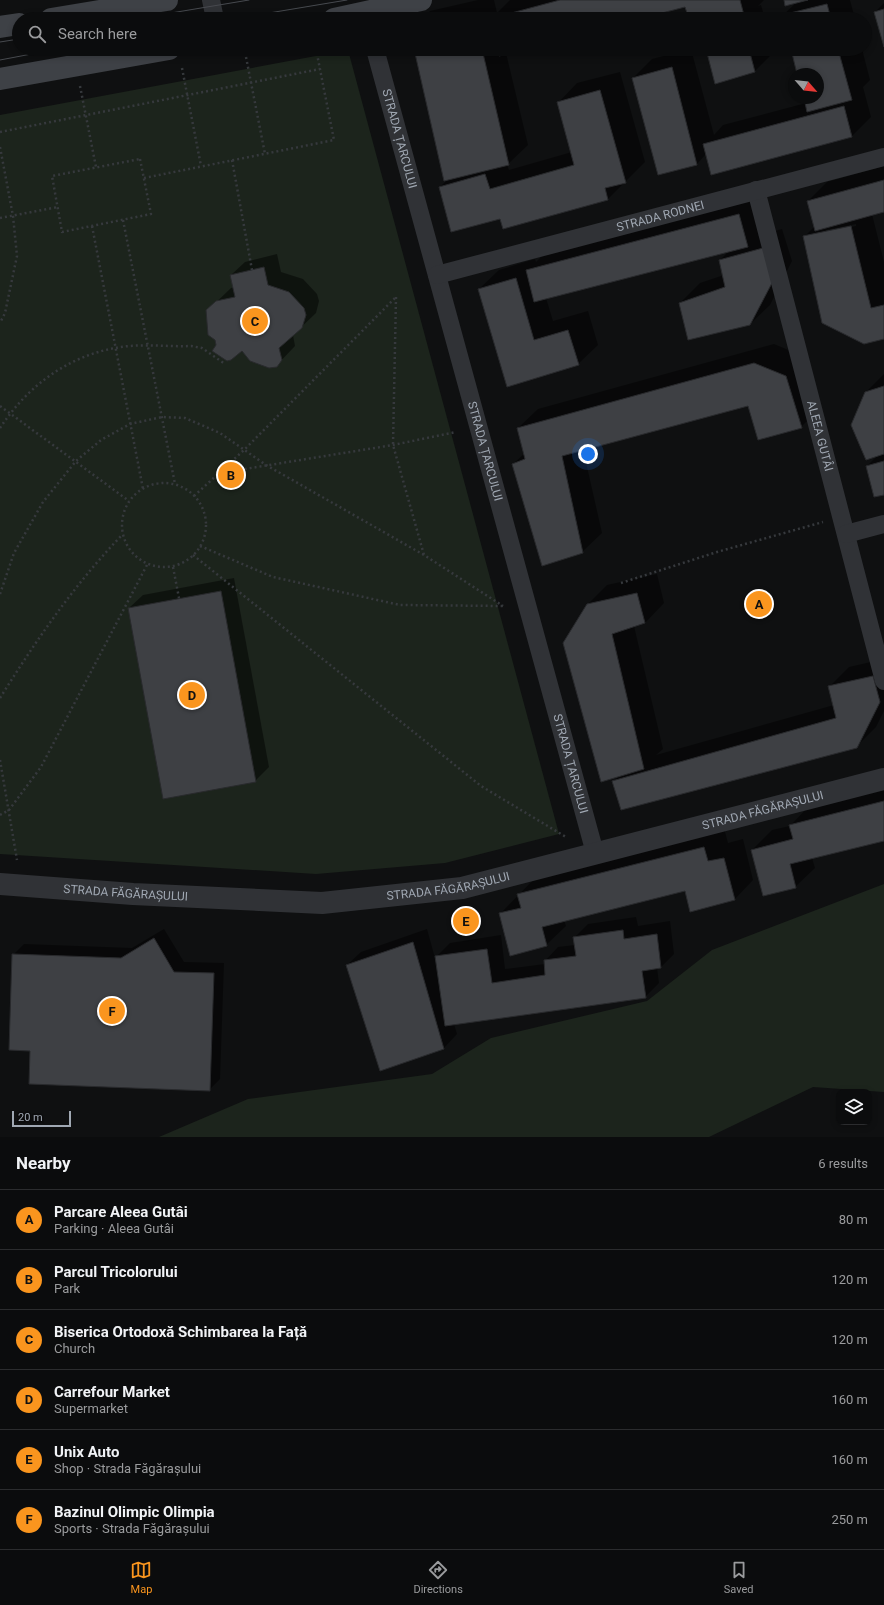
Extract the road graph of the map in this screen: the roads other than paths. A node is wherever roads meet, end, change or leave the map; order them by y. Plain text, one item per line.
1 (167, 0) edge
2 (211, 0) edge
3 (421, 0) edge
4 (94, 12) edge
5 (214, 12) edge
6 (380, 12) edge
7 (12, 25) edge
8 (0, 27) edge
9 (130, 56) edge
10 (377, 56) edge
11 (0, 79) edge
12 (884, 157) edge
13 (756, 190) junction
14 (437, 275) junction
15 (884, 524) edge
16 (846, 534) junction
17 (884, 681) edge
18 (884, 779) edge
19 (595, 853) junction
20 (0, 884) edge

1 - 4 main road
2 - 5 street
3 - 6 main road
7 - 8 main road
9 - 11 main road
10 - 14 street, STRADA ȚARCULUI
12 - 13 street, STRADA RODNEI
13 - 14 street, STRADA RODNEI
13 - 16 street, ALEEA GUTÂI
14 - 19 street, STRADA ȚARCULUI
15 - 16 street
16 - 17 street, ALEEA GUTÂI
18 - 19 street, STRADA FĂGĂRAȘULUI
19 - 20 street, STRADA FĂGĂRAȘULUI

